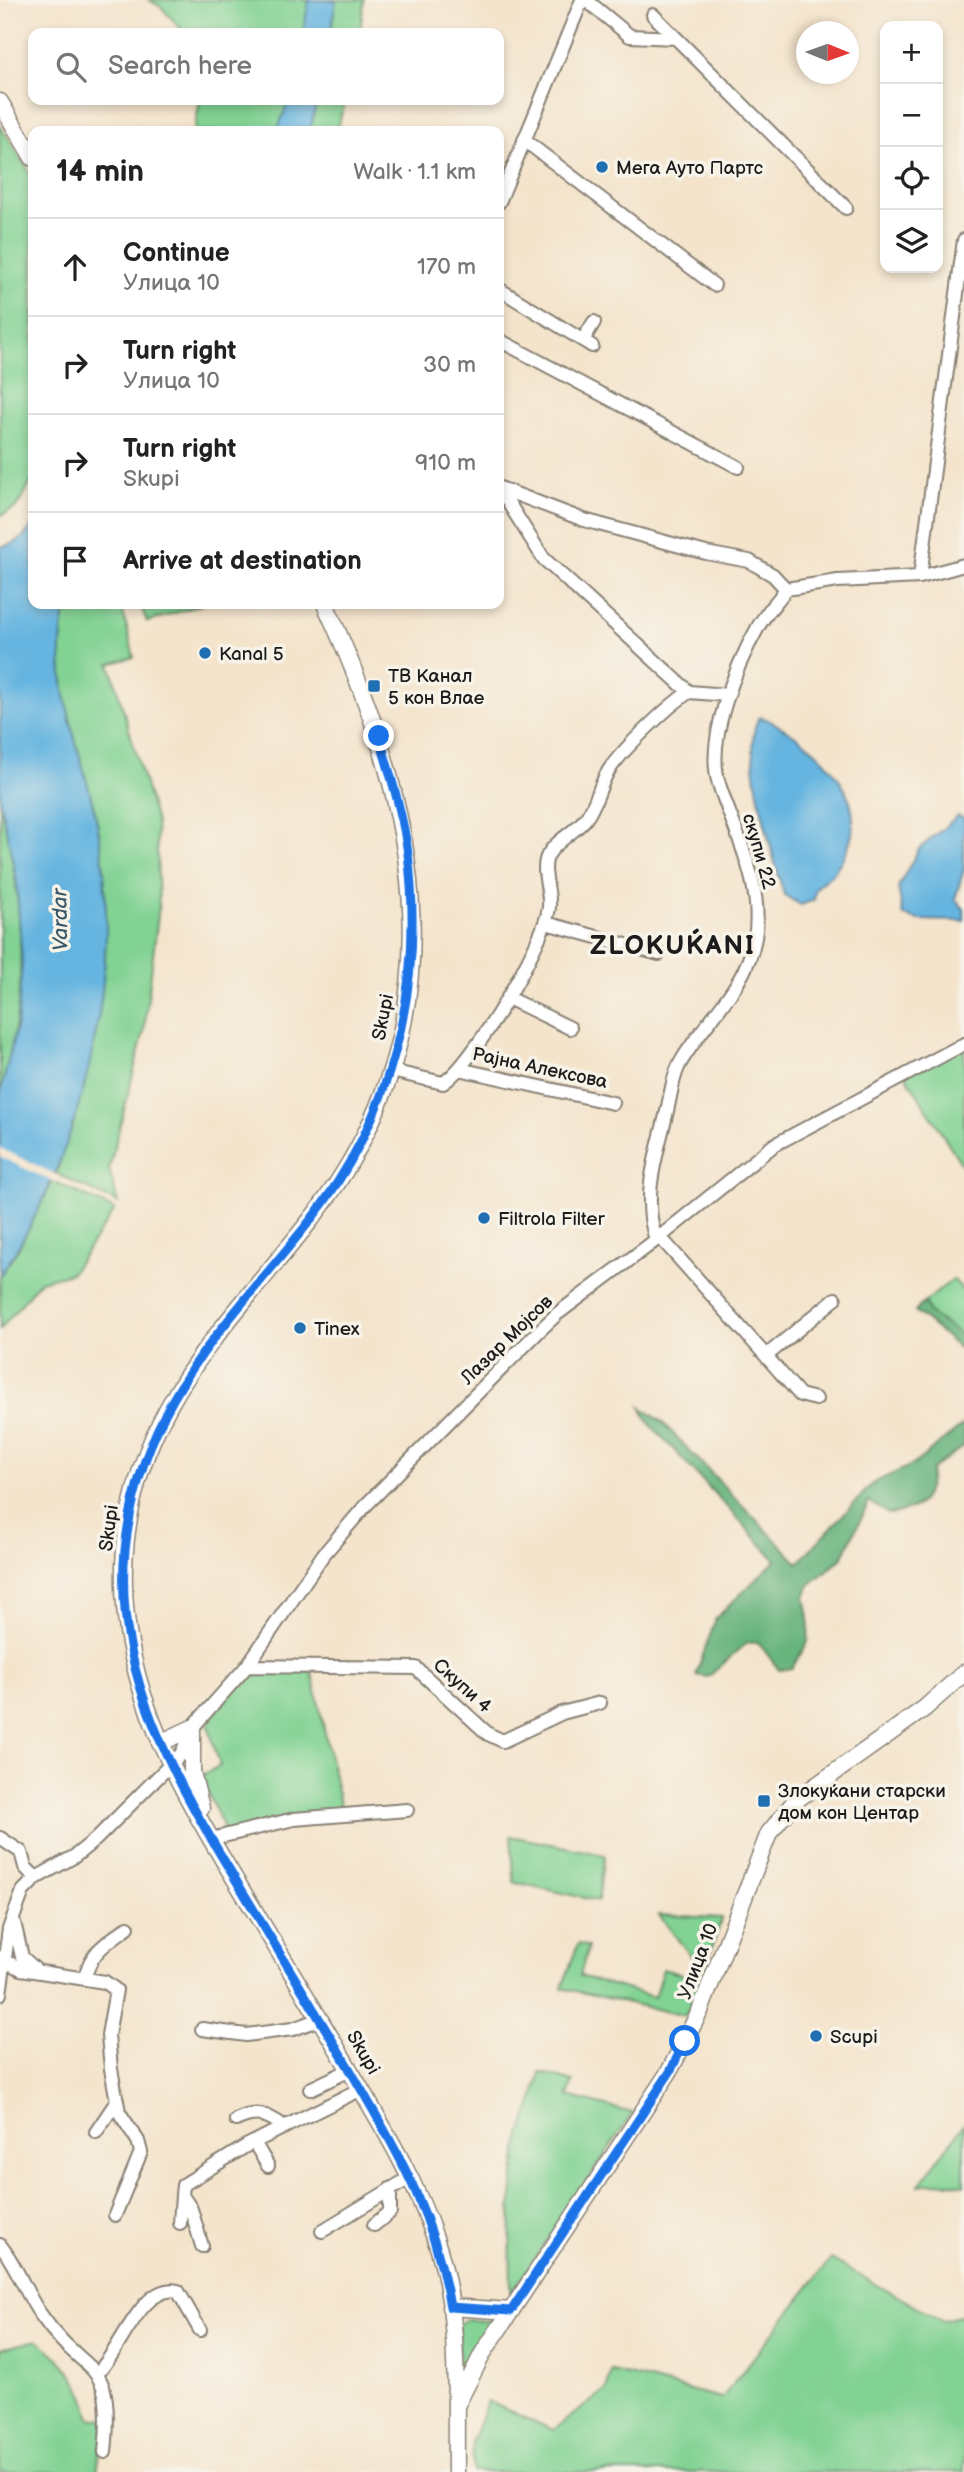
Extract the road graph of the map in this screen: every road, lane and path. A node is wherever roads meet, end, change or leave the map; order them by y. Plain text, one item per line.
1 (584, 0) edge
2 (653, 15) dead end
3 (676, 38) junction
4 (0, 102) edge
5 (524, 140) junction
6 (28, 150) edge
7 (504, 190) edge
8 (846, 208) dead end
9 (964, 240) edge
10 (713, 285) dead end
11 (504, 292) edge
12 (959, 307) edge
13 (594, 322) dead end
14 (504, 343) edge
15 (738, 467) dead end
16 (504, 490) edge
17 (504, 496) edge
18 (964, 565) edge
19 (920, 577) junction
20 (786, 589) junction
21 (327, 609) edge
22 (689, 692) junction
23 (728, 695) junction
24 (546, 923) junction
25 (659, 954) dead end
26 (508, 998) junction
27 (570, 1028) dead end
28 (964, 1044) edge
29 (459, 1069) junction
30 (391, 1071) junction
31 (613, 1103) dead end
32 (658, 1239) junction
33 (835, 1299) dead end
34 (766, 1356) junction
35 (816, 1399) dead end
36 (247, 1666) junction
37 (964, 1673) edge
38 (600, 1703) dead end
39 (192, 1728) junction
40 (160, 1743) junction
41 (170, 1764) junction
42 (407, 1810) dead end
43 (208, 1835) junction
44 (0, 1838) edge
45 (36, 1878) junction
46 (14, 1912) junction
47 (128, 1927) dead end
48 (0, 1934) edge
49 (3, 1958) edge
50 (40, 1972) junction
51 (85, 1979) junction
52 (0, 1994) edge
53 (320, 2019) junction
54 (202, 2029) dead end
55 (350, 2070) junction
56 (310, 2088) dead end
57 (361, 2089) junction
58 (117, 2101) junction
59 (236, 2120) dead end
60 (285, 2127) junction
61 (96, 2132) dead end
62 (254, 2143) junction
63 (268, 2166) dead end
64 (411, 2177) junction
65 (390, 2189) junction
66 (182, 2194) junction
67 (115, 2215) dead end
68 (180, 2223) dead end
69 (374, 2225) dead end
70 (322, 2231) dead end
71 (0, 2245) edge
72 (202, 2246) dead end
73 (6, 2263) edge
74 (450, 2307) junction
75 (511, 2311) junction
76 (200, 2330) dead end
77 (97, 2372) junction
78 (455, 2408) junction
79 (105, 2452) dead end
80 (456, 2472) edge

1 - 3 street
1 - 5 street
2 - 3 street
3 - 8 street
4 - 6 street
5 - 7 street
5 - 10 street
9 - 12 street
11 - 13 street
12 - 19 street
14 - 15 street
16 - 20 street
17 - 22 street
18 - 19 street
19 - 20 street
20 - 23 street, скупи 22
21 - 30 street, Skupi
22 - 23 street
22 - 24 street, Рајна Алексова
23 - 32 street, скупи 22
24 - 25 street
24 - 26 street, Рајна Алексова
26 - 27 street
26 - 29 street, Рајна Алексова
28 - 32 street, Лазар Мојсов
29 - 30 street, Рајна Алексова
29 - 31 street, Рајна Алексова
30 - 40 street, Skupi
32 - 34 street
32 - 36 street, Лазар Мојсов
33 - 34 street
34 - 35 street
36 - 38 street, Cкупи 4
36 - 39 street, Лазар Мојсов
37 - 75 street, Улица 10
39 - 40 street
39 - 41 street, Лазар Мојсов
39 - 43 street
40 - 41 street, Skupi
41 - 43 street, Skupi
41 - 45 street, Лазар Мојсов
42 - 43 street
43 - 53 street, Skupi
44 - 45 street
45 - 46 street
46 - 48 street
46 - 49 street
46 - 50 street
47 - 51 street
49 - 50 street
49 - 52 street
50 - 51 street
51 - 58 street
53 - 54 street
53 - 55 street, Skupi
55 - 56 street
55 - 57 street, Skupi
57 - 60 street
57 - 64 street, Skupi
58 - 61 street
58 - 67 street
59 - 60 street
60 - 62 street
62 - 63 street
62 - 66 street
64 - 65 street
64 - 74 street, Skupi
65 - 69 street
65 - 70 street
66 - 68 street
66 - 72 street
71 - 73 street
73 - 77 street
74 - 75 street
74 - 78 street, Skupi
75 - 78 street, Улица 10
76 - 77 street
77 - 79 street
78 - 80 street, Skupi

